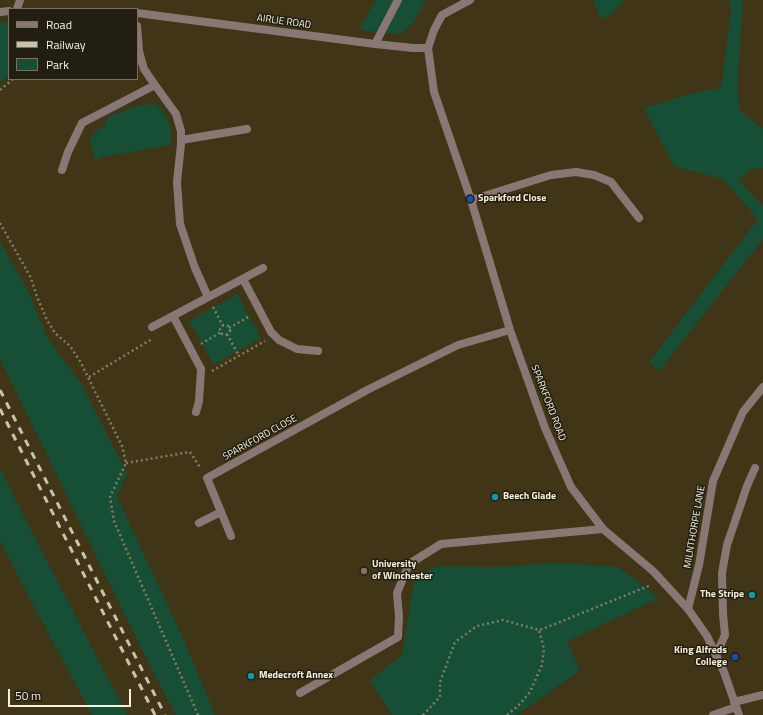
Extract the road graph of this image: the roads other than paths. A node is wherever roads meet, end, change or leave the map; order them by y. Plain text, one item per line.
1 (398, 0) edge
2 (470, 0) edge
3 (138, 13) edge
4 (138, 38) edge
5 (375, 44) junction
6 (428, 48) junction
7 (155, 85) junction
8 (247, 129) dead end
9 (181, 140) junction
10 (62, 170) dead end
11 (472, 200) junction
12 (638, 218) dead end
13 (263, 268) dead end
14 (243, 279) junction
15 (208, 297) junction
16 (173, 316) junction
17 (152, 327) road end
18 (510, 330) junction
19 (318, 351) dead end
20 (763, 387) edge
21 (196, 412) dead end
22 (756, 468) dead end
23 (221, 512) junction
24 (199, 522) dead end
25 (602, 530) junction
26 (232, 536) dead end
27 (688, 610) junction
28 (716, 655) junction
29 (300, 693) dead end
30 (763, 695) edge
31 (735, 704) junction
32 (713, 715) edge
33 (739, 715) edge

1 - 5 street
2 - 6 street
3 - 5 street, AIRLIE ROAD
4 - 7 street
5 - 6 street, AIRLIE ROAD
6 - 11 street, SPARKFORD ROAD
7 - 9 street
7 - 10 street
8 - 9 street
9 - 15 street
11 - 12 street
11 - 18 street, SPARKFORD ROAD
13 - 14 street
14 - 15 street
14 - 19 street
15 - 16 street
16 - 17 street
16 - 21 street
18 - 23 street, SPARKFORD CLOSE
18 - 25 street, SPARKFORD ROAD
20 - 27 street, MILNTHORPE LANE
22 - 28 street
23 - 24 street
23 - 26 street
25 - 27 street, SPARKFORD ROAD
25 - 29 street
27 - 28 street, SPARKFORD ROAD
28 - 31 street, SPARKFORD ROAD
30 - 31 street
31 - 32 street
31 - 33 street, SPARKFORD ROAD

